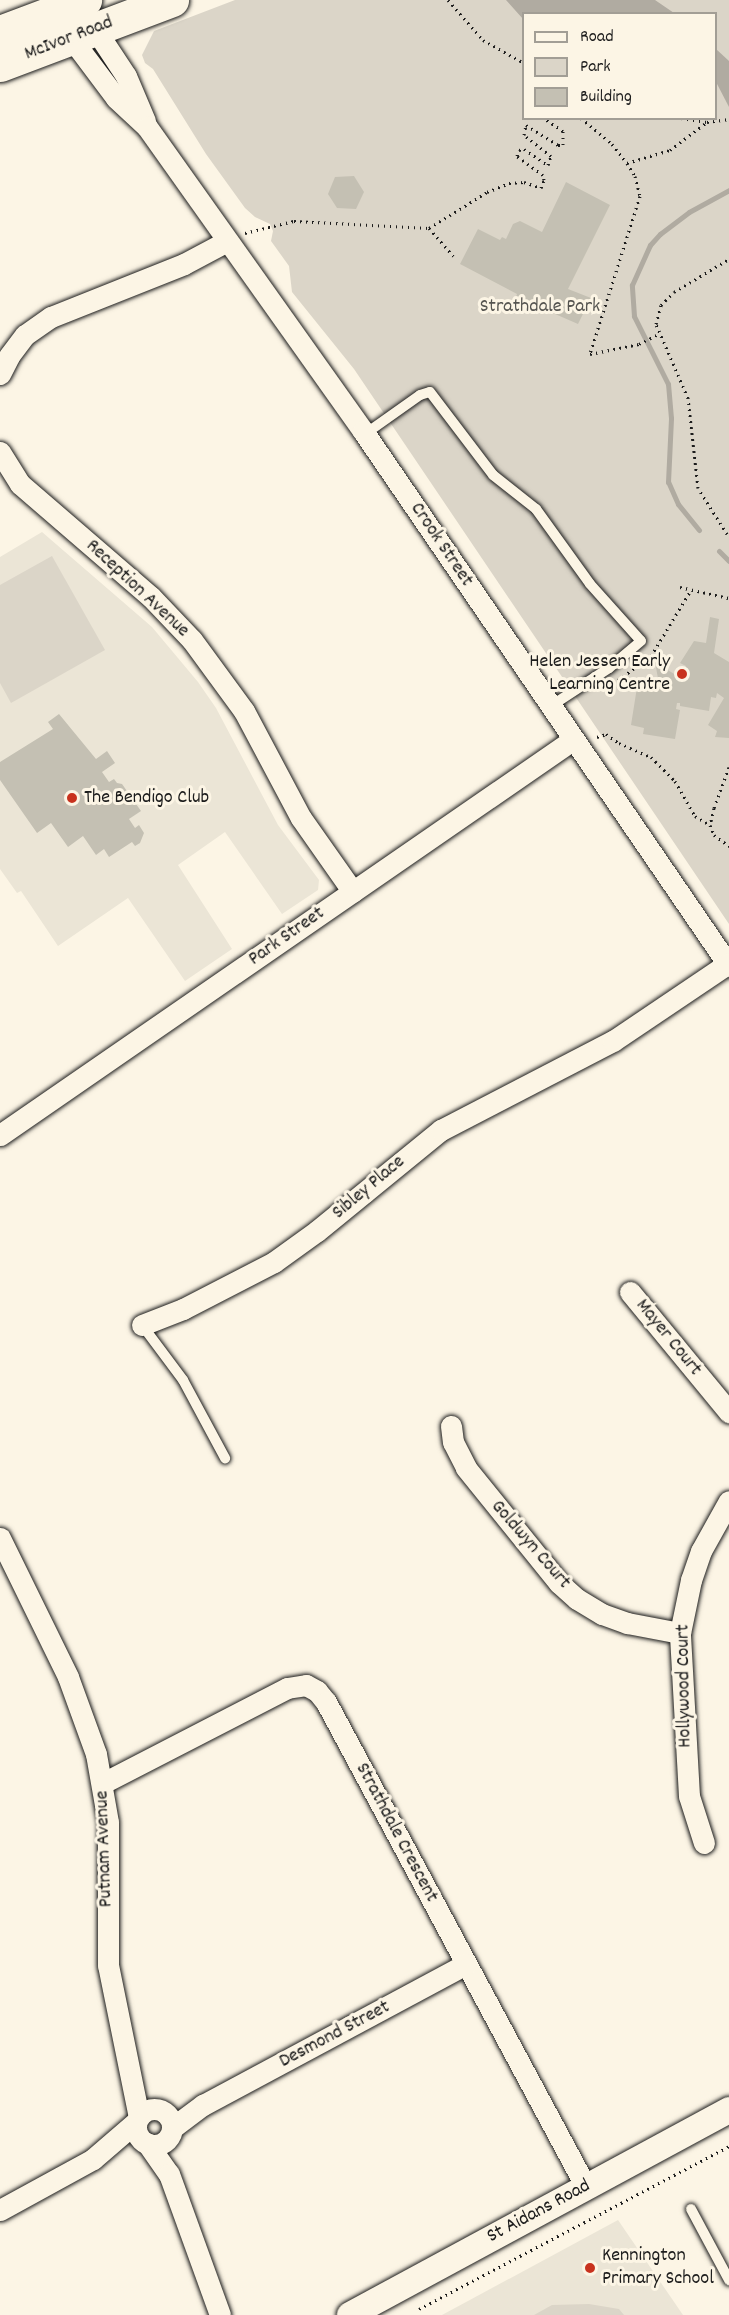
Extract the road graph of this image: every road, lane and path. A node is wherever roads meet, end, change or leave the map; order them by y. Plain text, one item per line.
1 (172, 0) edge
2 (448, 0) edge
3 (71, 12) edge
4 (0, 32) edge
5 (522, 62) edge
6 (0, 65) edge
7 (729, 119) edge
8 (547, 120) edge
9 (583, 120) edge
10 (694, 120) edge
11 (707, 122) junction
12 (627, 163) junction
13 (429, 228) junction
14 (227, 241) junction
15 (453, 256) dead end
16 (729, 259) edge
17 (659, 334) junction
18 (0, 374) edge
19 (365, 434) junction
20 (0, 452) edge
21 (727, 534) dead end
22 (680, 587) dead end
23 (690, 590) junction
24 (729, 598) edge
25 (616, 681) dead end
26 (551, 706) junction
27 (577, 744) junction
28 (729, 767) edge
29 (710, 825) junction
30 (729, 846) edge
31 (353, 891) junction
32 (728, 965) edge
33 (0, 1135) edge
34 (630, 1292) dead end
35 (142, 1325) joint
36 (729, 1412) edge
37 (451, 1426) dead end
38 (225, 1458) dead end
39 (729, 1501) edge
40 (0, 1538) edge
41 (681, 1632) junction
42 (103, 1783) junction
43 (704, 1843) dead end
44 (466, 1965) junction
45 (131, 2071) junction
46 (729, 2110) edge
47 (138, 2120) junction
48 (167, 2122) junction
49 (146, 2143) junction
50 (729, 2146) edge
51 (93, 2159) junction
52 (169, 2174) junction
53 (586, 2187) junction
54 (691, 2209) dead end
55 (0, 2210) edge
56 (729, 2280) edge
57 (419, 2308) dead end
58 (220, 2315) edge
59 (350, 2315) edge

1 - 3 main road, McIvor Road
2 - 5 path
3 - 4 main road, McIvor Road
3 - 6 main road, McIvor Road
3 - 14 street, Crook Street
7 - 11 path
8 - 13 path
9 - 12 path
10 - 11 path
11 - 12 path
12 - 17 path
13 - 14 path
13 - 15 path
14 - 18 street
14 - 19 street, Crook Street
16 - 17 path
17 - 21 path
19 - 26 street, Crook Street
19 - 26 lane
20 - 31 street, Reception Avenue
22 - 23 path
23 - 24 path
23 - 25 path
26 - 27 street, Crook Street
27 - 29 path
27 - 31 street, Park Street
27 - 32 street, Crook Street
28 - 29 path
29 - 30 path
31 - 33 street, Park Street
32 - 35 street, Sibley Place
34 - 36 street, Mayer Court
35 - 38 lane, Sibley Place
37 - 41 street, Goldwyn Court
39 - 41 street, Hollywood Court
40 - 42 street, Putnam Avenue
41 - 43 street, Hollywood Court
42 - 44 street, Strathdale Crescent
42 - 45 street, Putnam Avenue
44 - 48 street, Desmond Street
44 - 53 street, Strathdale Crescent
45 - 47 street, Putnam Avenue
45 - 48 street, Putnam Avenue
46 - 53 street, St Aidans Road
47 - 48 street
47 - 49 street
47 - 51 street
48 - 49 street
48 - 52 street
49 - 51 street
49 - 52 street
50 - 57 path
51 - 55 street
52 - 58 street
53 - 59 street, St Aidans Road
54 - 56 lane

